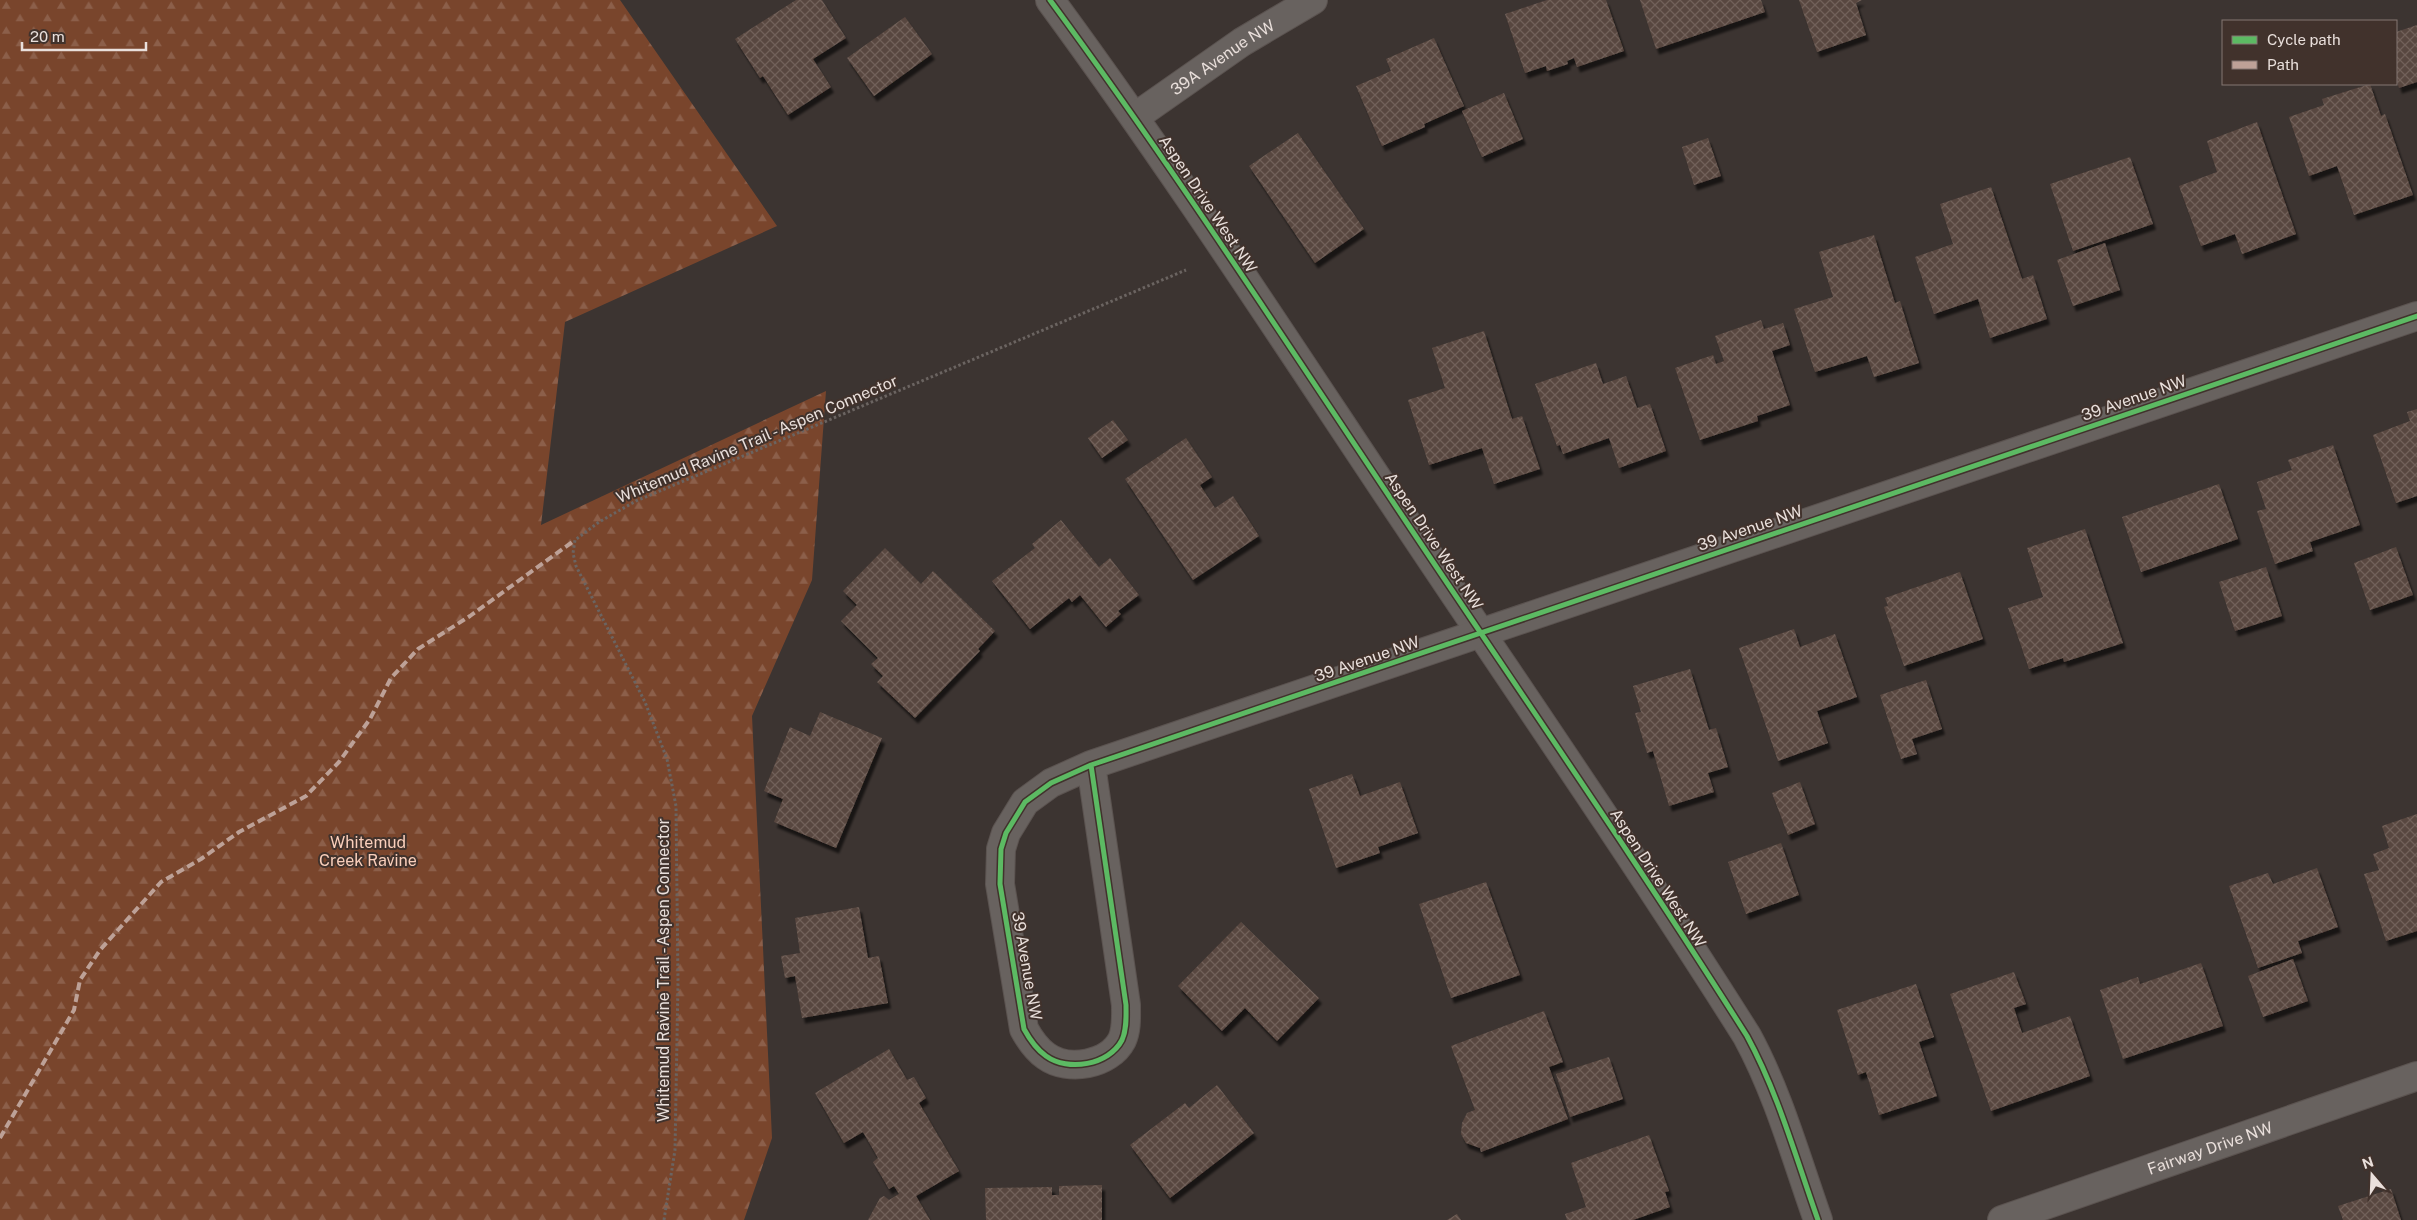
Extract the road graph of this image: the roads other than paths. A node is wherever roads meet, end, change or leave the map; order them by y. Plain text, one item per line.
1 (1050, 0) edge
2 (1313, 0) edge
3 (1135, 117) junction
4 (2417, 316) edge
5 (1480, 632) junction
6 (1091, 765) junction
7 (2417, 1076) edge
8 (1818, 1220) edge
9 (2002, 1220) edge

1 - 3 street, Aspen Drive West NW
2 - 3 street, 39A Avenue NW
3 - 5 street, Aspen Drive West NW
4 - 5 street, 39 Avenue NW
5 - 6 street, 39 Avenue NW
5 - 8 street, Aspen Drive West NW
6 - 6 street, 39 Avenue NW
7 - 9 street, Fairway Drive NW

